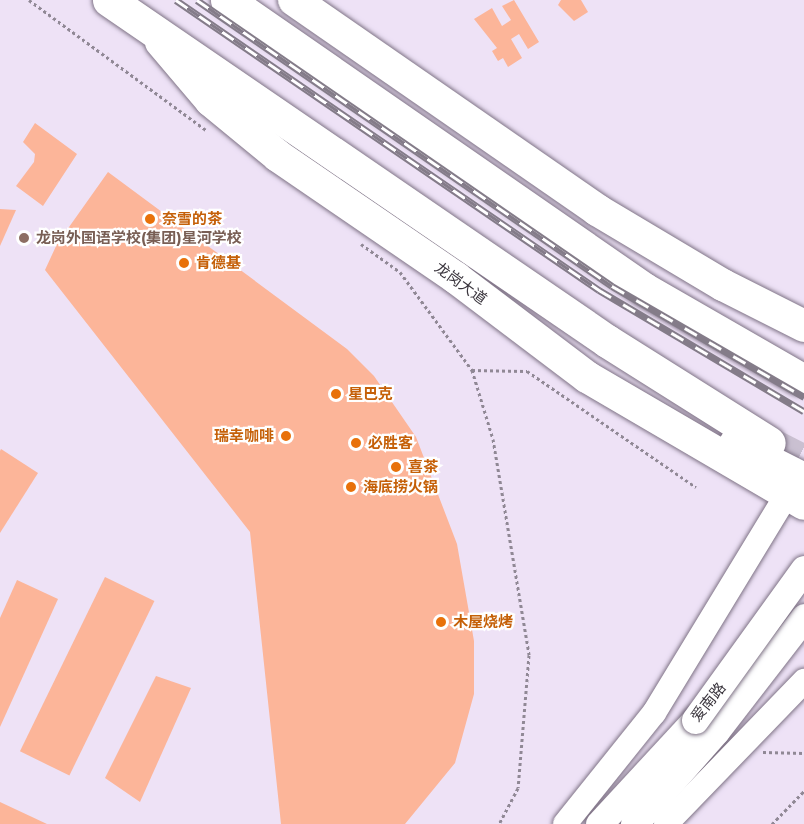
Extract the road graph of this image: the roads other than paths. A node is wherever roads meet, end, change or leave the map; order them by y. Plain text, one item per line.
1 (109, 0) edge
2 (227, 0) edge
3 (294, 0) edge
4 (147, 26) junction
5 (773, 312) junction
6 (804, 316) edge
7 (804, 326) edge
8 (799, 378) dead end
9 (770, 443) tunnel mouth
10 (799, 484) edge
11 (804, 569) edge
12 (804, 617) edge
13 (804, 681) edge
14 (705, 725) junction
15 (566, 824) edge
16 (599, 824) edge
17 (634, 824) edge
18 (666, 824) edge

1 - 4 highway, 龙岗大道
2 - 8 highway
3 - 5 main road
4 - 9 highway, 龙岗大道
4 - 10 main road, 龙岗大道
5 - 6 main road
5 - 7 main road
10 - 15 street
11 - 14 main road, 爱南路, bridge
12 - 14 main road, 爱南路
13 - 18 street
14 - 16 main road, 爱南路
14 - 17 main road, 爱南路

